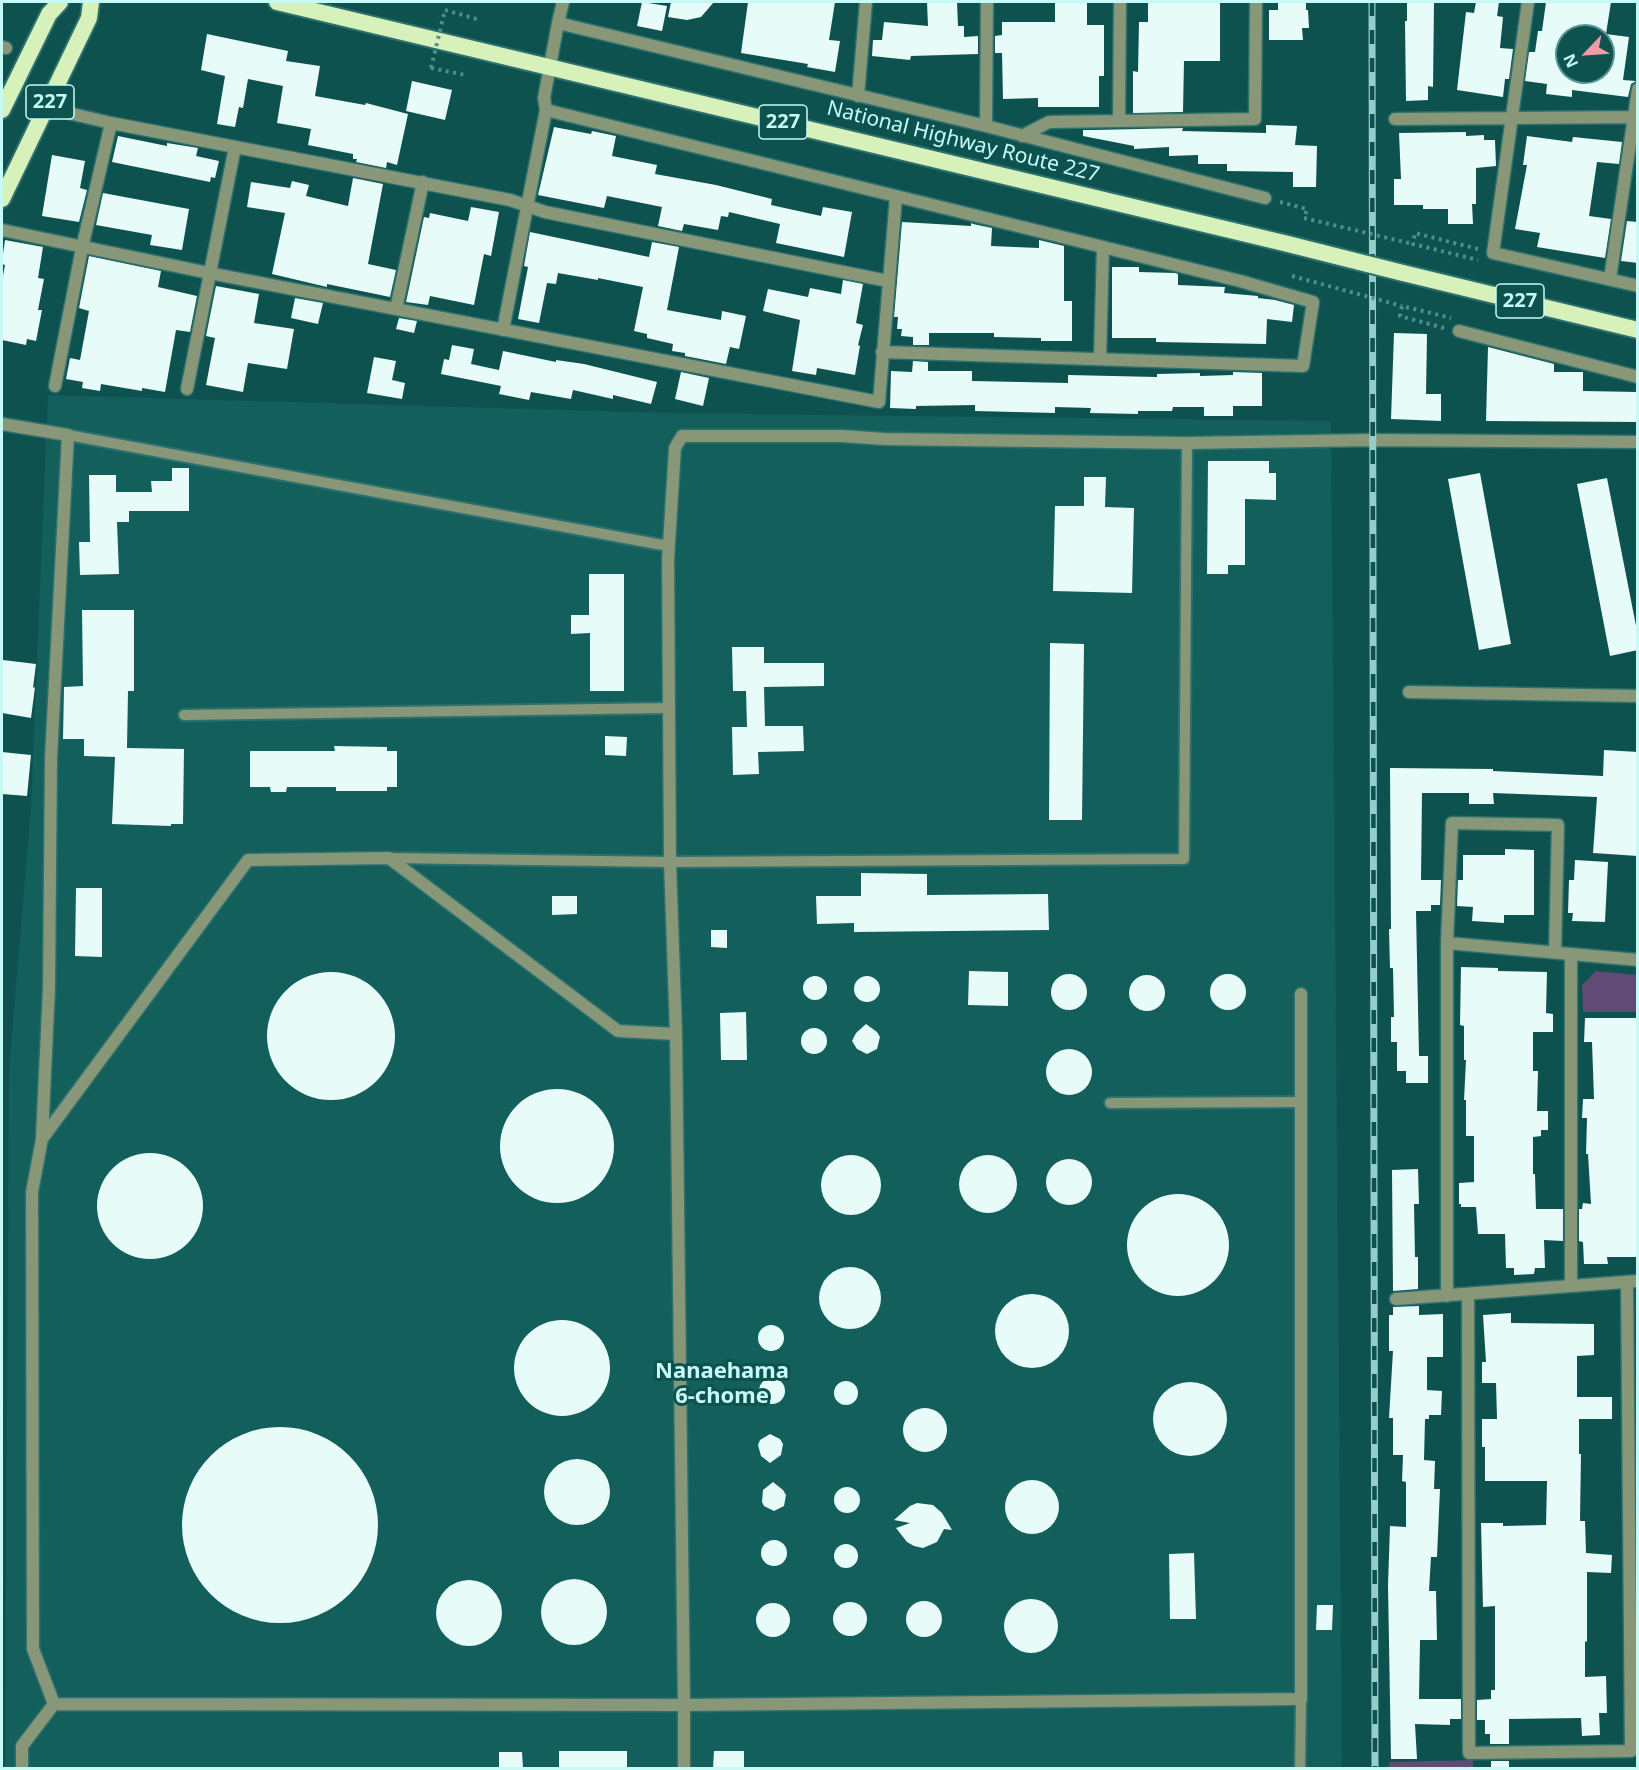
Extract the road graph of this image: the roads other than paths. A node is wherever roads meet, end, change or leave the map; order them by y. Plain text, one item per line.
1 (60, 2) edge
2 (91, 2) edge
3 (277, 2) edge
4 (563, 2) edge
5 (866, 2) edge
6 (987, 2) edge
7 (1120, 2) edge
8 (1256, 2) edge
9 (1528, 2) edge
10 (558, 23) junction
11 (550, 66) junction
12 (1638, 89) edge
13 (858, 96) junction
14 (47, 108) junction
15 (546, 110) junction
16 (2, 111) edge
17 (1635, 117) edge
18 (1511, 118) junction
19 (1395, 119) dead end
20 (1119, 120) junction
21 (111, 123) junction
22 (986, 126) junction
23 (1022, 136) junction
24 (235, 147) junction
25 (423, 182) junction
26 (896, 197) junction
27 (1265, 198) road end
28 (2, 199) edge
29 (528, 205) junction
30 (2, 230) edge
31 (1103, 247) junction
32 (82, 248) junction
33 (209, 273) junction
34 (1610, 279) junction
35 (888, 281) junction
36 (1638, 286) edge
37 (396, 309) junction
38 (503, 330) junction
39 (1638, 330) edge
40 (1459, 332) road end
41 (882, 352) junction
42 (1100, 359) junction
43 (1638, 377) edge
44 (55, 386) dead end
45 (187, 389) dead end
46 (2, 424) edge
47 (68, 435) junction
48 (1638, 442) edge
49 (1187, 443) junction
50 (668, 546) junction
51 (1409, 692) dead end
52 (1638, 696) edge
53 (669, 708) junction
54 (184, 715) dead end
55 (389, 858) junction
56 (670, 862) junction
57 (1447, 943) junction
58 (1555, 952) junction
59 (1571, 954) junction
60 (1638, 960) edge
61 (1301, 994) dead end
62 (676, 1034) junction
63 (1302, 1102) junction
64 (1110, 1103) dead end
65 (42, 1139) junction
66 (1632, 1282) edge
67 (1571, 1286) junction
68 (1468, 1294) junction
69 (1448, 1296) junction
70 (1396, 1299) dead end
71 (1633, 1381) edge
72 (1301, 1699) junction
73 (54, 1704) junction
74 (684, 1705) junction
75 (22, 1768) edge
76 (684, 1768) edge
77 (1300, 1768) edge

1 - 16 highway, 227
2 - 14 highway, 227
3 - 11 highway, National Highway Route 227 / 227
4 - 10 street
5 - 13 street
6 - 22 street
7 - 20 street
8 - 20 street
9 - 18 street
10 - 11 street
10 - 13 street
11 - 15 street
11 - 39 highway, National Highway Route 227 / 227, bridge
12 - 17 street
13 - 22 street
14 - 21 street
14 - 28 highway, 227
15 - 26 street
15 - 29 street
17 - 18 street
17 - 34 street
18 - 19 street
18 - 34 street
20 - 23 street
21 - 24 street
21 - 32 street
22 - 23 street
23 - 27 street
24 - 25 street
24 - 33 street
25 - 29 street
25 - 37 street
26 - 31 street
26 - 35 street
29 - 35 street
29 - 38 street
30 - 32 street
31 - 42 street
31 - 42 street
32 - 33 street
32 - 44 street
33 - 37 street
33 - 45 street
34 - 36 street
35 - 41 street
37 - 38 street
38 - 41 street
40 - 43 street
41 - 42 street
46 - 47 street
47 - 50 lane
47 - 65 street
48 - 49 street
49 - 50 street
49 - 56 lane
50 - 53 street
51 - 52 street
53 - 54 lane
53 - 56 street
55 - 56 lane
55 - 62 street
55 - 65 street
56 - 62 street
57 - 58 street
57 - 58 street
57 - 69 street
58 - 59 street
59 - 60 street
59 - 67 street
61 - 63 street
62 - 74 street
63 - 64 lane
63 - 72 street
65 - 73 street
66 - 67 street
66 - 71 street
67 - 68 street
68 - 69 street
68 - 71 street
69 - 70 street
72 - 74 street
72 - 77 lane
73 - 74 street
73 - 75 street
74 - 76 street

